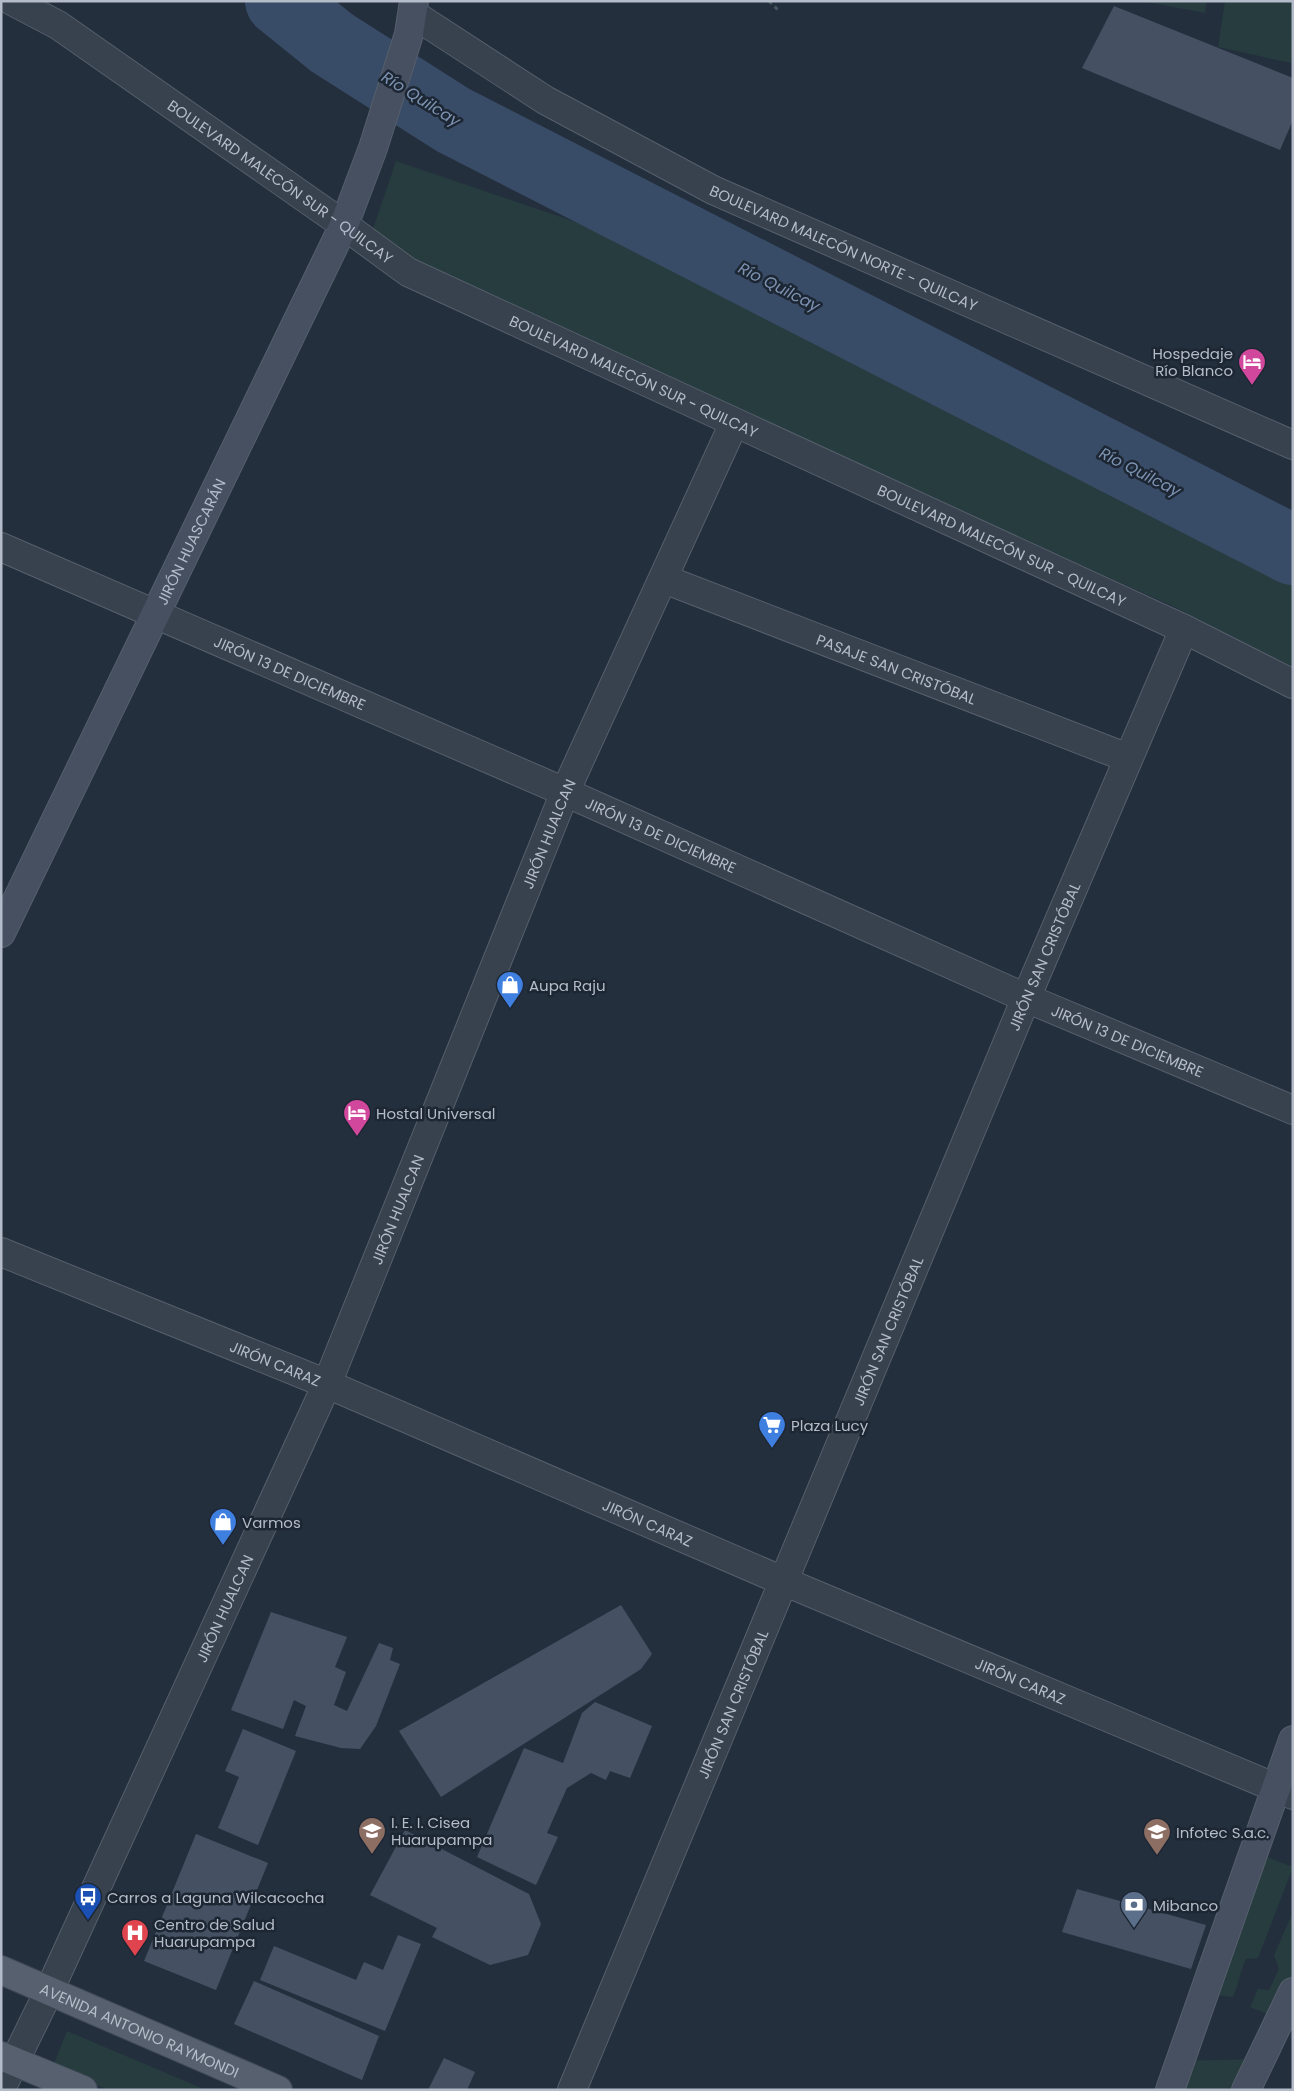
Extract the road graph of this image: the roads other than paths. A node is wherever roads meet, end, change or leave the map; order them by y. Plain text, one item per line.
1 (12, 1) edge
2 (412, 16) edge
3 (344, 224) junction
4 (734, 423) junction
5 (1293, 445) edge
6 (1, 547) edge
7 (664, 579) junction
8 (155, 614) junction
9 (1184, 629) junction
10 (1293, 684) edge
11 (1128, 758) junction
12 (565, 792) junction
13 (1, 933) edge
14 (1026, 998) junction
15 (1293, 1110) edge
16 (1, 1252) edge
17 (327, 1384) junction
18 (784, 1581) junction
19 (1293, 1740) edge
20 (1284, 1792) edge
21 (1, 1970) edge
22 (49, 1990) junction
23 (1293, 1992) edge
24 (8, 2058) edge
25 (266, 2087) edge
26 (1, 2089) edge
27 (84, 2090) edge
28 (572, 2090) edge
29 (1170, 2090) edge
30 (1246, 2090) edge

1 - 3 street, BOULEVARD MALECÓN SUR - QUILCAY
2 - 3 street, JIRÓN HUASCARÁN
2 - 5 street, BOULEVARD MALECÓN NORTE - QUILCAY
3 - 4 street, BOULEVARD MALECÓN SUR - QUILCAY
3 - 8 street, JIRÓN HUASCARÁN
4 - 7 street, JIRÓN HUALCAN
4 - 9 street, BOULEVARD MALECÓN SUR - QUILCAY
6 - 8 street, JIRÓN 13 DE DICIEMBRE
7 - 11 street, PASAJE SAN CRISTÓBAL
7 - 12 street, JIRÓN HUALCAN
8 - 12 street, JIRÓN 13 DE DICIEMBRE
8 - 13 street, JIRÓN HUASCARÁN
9 - 10 street, BOULEVARD MALECÓN SUR - QUILCAY
9 - 11 street, JIRÓN SAN CRISTÓBAL
11 - 14 street, JIRÓN SAN CRISTÓBAL
12 - 14 street, JIRÓN 13 DE DICIEMBRE
12 - 17 street, JIRÓN HUALCAN
14 - 15 street, JIRÓN 13 DE DICIEMBRE
14 - 18 street, JIRÓN SAN CRISTÓBAL
16 - 17 street, JIRÓN CARAZ
17 - 18 street, JIRÓN CARAZ
17 - 22 street, JIRÓN HUALCAN
18 - 20 street, JIRÓN CARAZ
18 - 28 street, JIRÓN SAN CRISTÓBAL
19 - 20 street
20 - 29 street
21 - 22 main road, AVENIDA ANTONIO RAYMONDI
22 - 24 street, JIRÓN HUALCAN
22 - 25 main road, AVENIDA ANTONIO RAYMONDI
23 - 30 street
24 - 26 street, JIRÓN HUALCAN
24 - 27 main road

